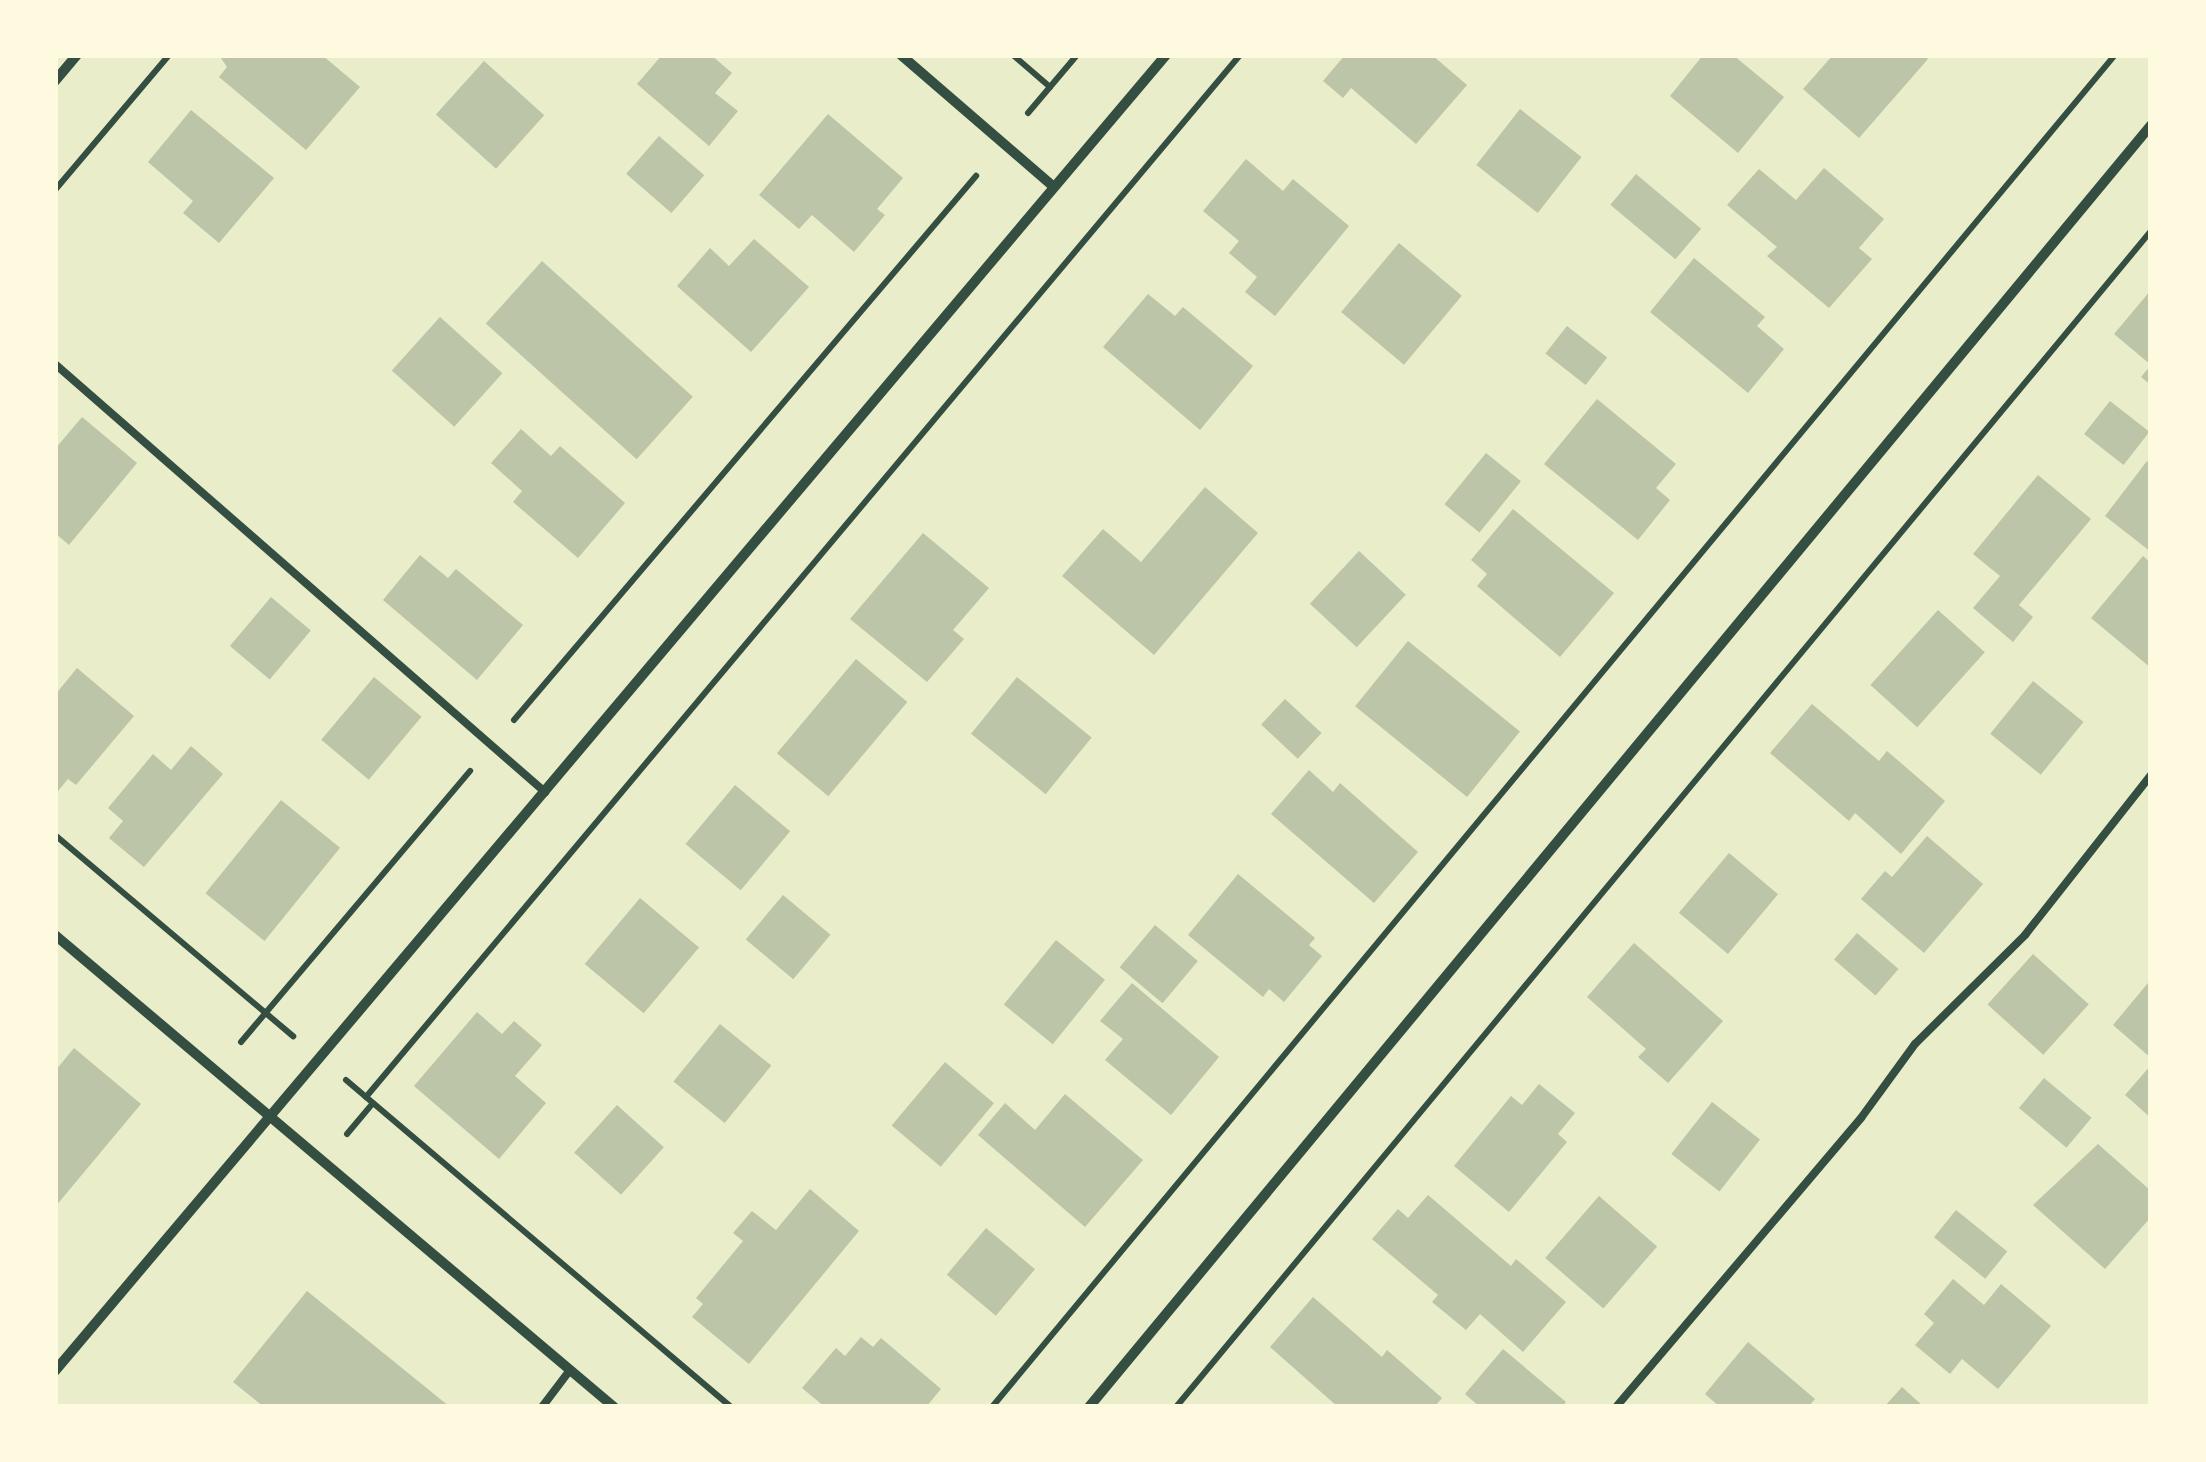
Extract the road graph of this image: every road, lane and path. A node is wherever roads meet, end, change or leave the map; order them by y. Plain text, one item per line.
1 (77, 55) edge
2 (169, 55) edge
3 (901, 55) edge
4 (1013, 55) edge
5 (1077, 55) edge
6 (1166, 55) edge
7 (1240, 55) edge
8 (2114, 55) edge
9 (55, 81) edge
10 (1050, 87) junction
11 (1028, 114) dead end
12 (2151, 124) edge
13 (976, 176) dead end
14 (1054, 187) junction
15 (55, 190) edge
16 (2151, 231) edge
17 (55, 364) edge
18 (492, 746) junction
19 (2151, 775) edge
20 (544, 792) junction
21 (55, 835) edge
22 (55, 935) edge
23 (265, 1013) junction
24 (294, 1037) dead end
25 (240, 1042) dead end
26 (346, 1080) dead end
27 (366, 1097) junction
28 (373, 1103) junction
29 (270, 1117) junction
30 (347, 1134) dead end
31 (570, 1370) junction
32 (55, 1371) edge
33 (542, 1407) edge
34 (614, 1407) edge
35 (731, 1407) edge
36 (992, 1407) edge
37 (1089, 1407) edge
38 (1176, 1407) edge
39 (1616, 1407) edge

1 - 9 street
2 - 15 path
3 - 14 street
4 - 10 path
5 - 10 path
6 - 14 street
7 - 27 path
8 - 36 path
10 - 11 path
12 - 37 street
13 - 18 path
14 - 20 street
16 - 38 path
17 - 18 lane
18 - 20 lane
18 - 23 path
19 - 39 lane
20 - 29 street
21 - 23 path
22 - 29 street
23 - 24 path
23 - 25 path
26 - 27 path
27 - 28 path
28 - 30 path
28 - 35 path
29 - 31 street
29 - 32 street
31 - 33 lane
31 - 34 street

